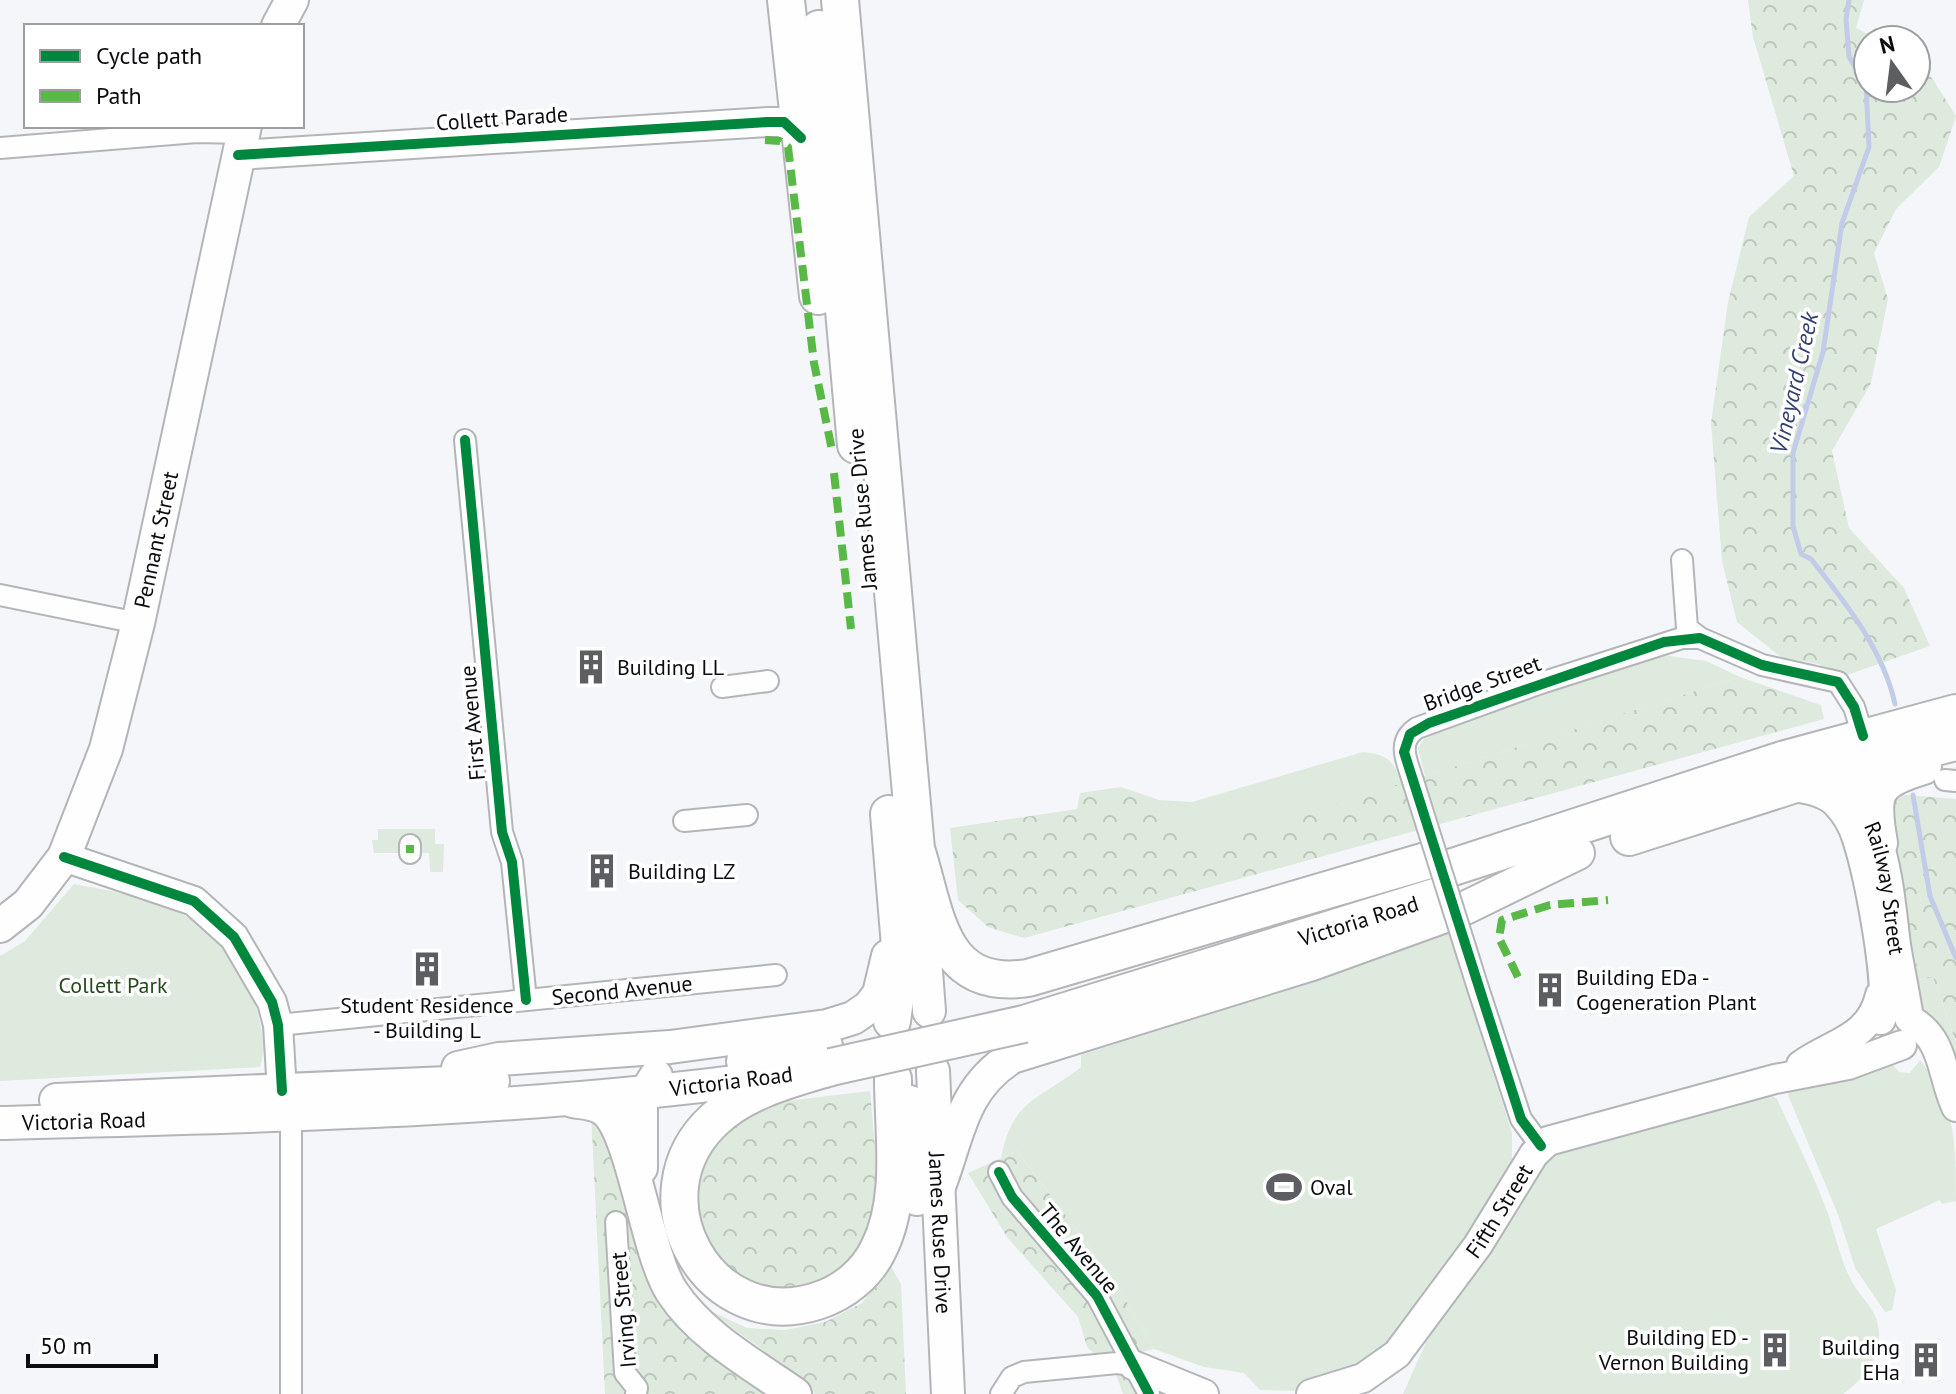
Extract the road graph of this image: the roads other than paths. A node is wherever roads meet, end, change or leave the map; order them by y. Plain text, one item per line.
1 (292, 0) edge
2 (786, 0) edge
3 (816, 0) edge
4 (840, 0) edge
5 (279, 24) edge
6 (796, 96) junction
7 (768, 122) junction
8 (242, 138) edge
9 (801, 138) junction
10 (0, 148) edge
11 (465, 440) dead end
12 (857, 459) junction
13 (1682, 560) dead end
14 (0, 595) edge
15 (138, 623) junction
16 (1700, 638) junction
17 (768, 681) dead end
18 (722, 687) dead end
19 (1956, 713) edge
20 (1858, 737) junction
21 (1956, 742) edge
22 (1786, 773) junction
23 (1952, 773) edge
24 (1831, 787) junction
25 (747, 815) dead end
26 (684, 821) dead end
27 (1879, 843) junction
28 (916, 849) junction
29 (64, 857) junction
30 (1446, 883) junction
31 (898, 918) junction
32 (0, 925) edge
33 (776, 975) dead end
34 (1882, 983) junction
35 (526, 1000) junction
36 (909, 1017) joint
37 (1880, 1022) junction
38 (278, 1025) junction
39 (1906, 1032) junction
40 (828, 1057) junction
41 (669, 1070) junction
42 (912, 1076) junction
43 (1781, 1076) junction
44 (373, 1086) junction
45 (643, 1092) junction
46 (1952, 1098) edge
47 (563, 1099) junction
48 (0, 1103) edge
49 (286, 1103) junction
50 (0, 1123) edge
51 (1541, 1146) junction
52 (999, 1172) dead end
53 (938, 1189) junction
54 (630, 1217) junction
55 (1133, 1365) junction
56 (291, 1394) edge
57 (636, 1394) edge
58 (795, 1394) edge
59 (929, 1394) edge
60 (948, 1394) edge
61 (1001, 1394) edge
62 (1149, 1394) edge
63 (1204, 1394) edge
64 (1311, 1394) edge

1 - 5 main road
2 - 6 highway
3 - 12 highway, James Ruse Drive
4 - 28 highway, James Ruse Drive
6 - 7 street
6 - 9 highway
7 - 8 street, Collett Parade
7 - 9 street
8 - 10 street
8 - 15 main road, Pennant Street
9 - 12 highway
11 - 35 street, First Avenue
12 - 31 highway, James Ruse Drive
13 - 16 street
14 - 15 street
15 - 29 main road, Pennant Street
16 - 20 street
16 - 51 street, Bridge Street, bridge
17 - 18 street
19 - 20 highway, Victoria Road
20 - 22 highway, Victoria Road
20 - 24 street
21 - 24 highway, Victoria Road
22 - 24 highway, Victoria Road
22 - 30 highway, Victoria Road
22 - 30 highway, Victoria Road
23 - 27 highway
24 - 27 street, Railway Street
24 - 34 street, Railway Street
25 - 26 street
27 - 39 street, Railway Street
28 - 30 highway
28 - 36 main road, James Ruse Drive
29 - 32 main road, Pennant Street
29 - 38 street
30 - 40 highway, Victoria Road, bridge
30 - 53 main road
31 - 36 highway, James Ruse Drive
31 - 44 main road
33 - 35 street, Second Avenue
34 - 37 street, Railway Street
34 - 43 street
35 - 38 street, Second Avenue
37 - 39 street
37 - 43 street, Fifth Street
38 - 49 street
39 - 43 street, Fifth Street
39 - 46 street
40 - 41 main road, Victoria Road
40 - 42 highway
40 - 45 main road, Victoria Road
41 - 44 main road, Victoria Road
41 - 45 main road
42 - 53 main road, James Ruse Drive
42 - 59 main road, James Ruse Drive
43 - 51 street, Fifth Street
44 - 49 main road, Victoria Road
45 - 47 main road, Victoria Road
45 - 54 main road
47 - 49 main road, Victoria Road
47 - 54 main road
48 - 49 main road, Victoria Road
49 - 50 main road, Victoria Road
49 - 56 street
51 - 64 street, Fifth Street
52 - 55 street, The Avenue
53 - 60 main road, James Ruse Drive
54 - 57 street, Irving Street
54 - 58 main road
55 - 61 street
55 - 62 street, The Avenue
55 - 63 street

